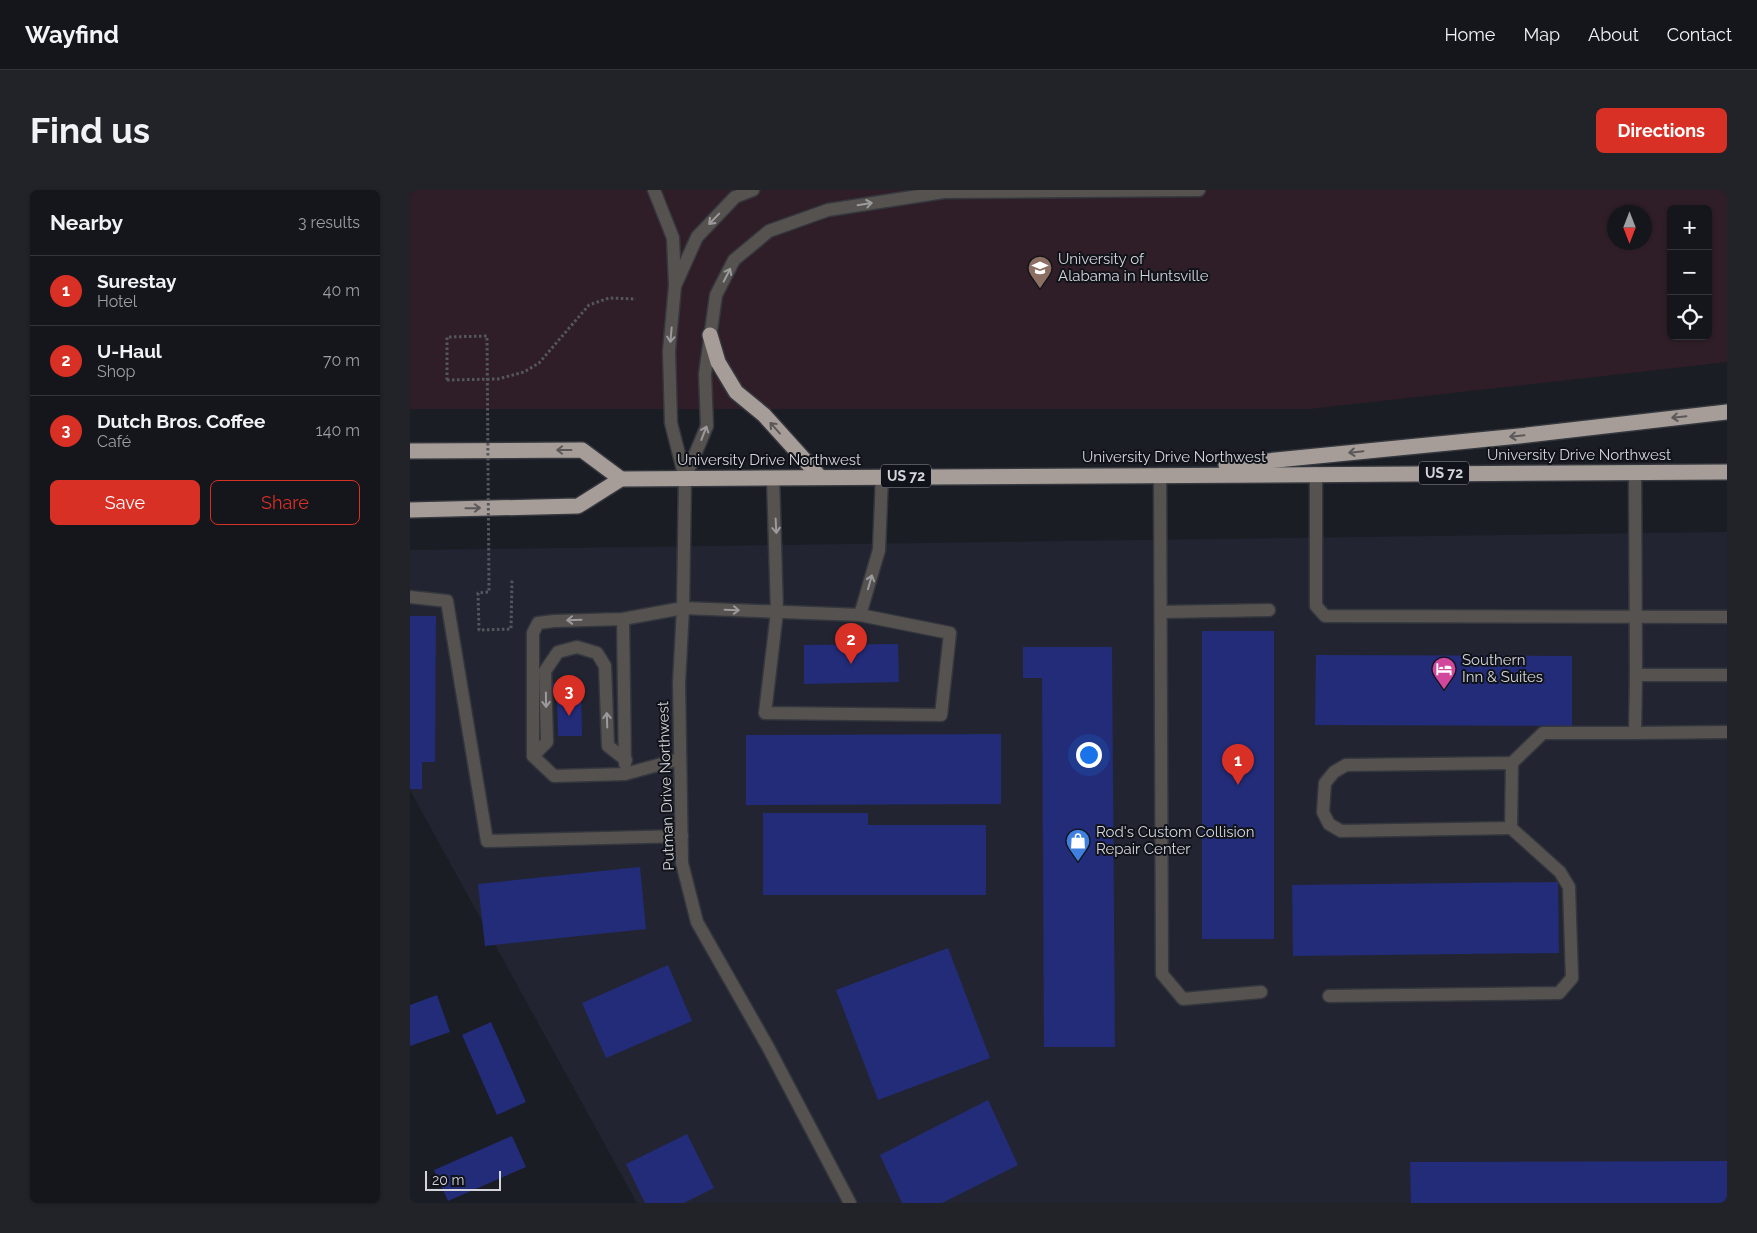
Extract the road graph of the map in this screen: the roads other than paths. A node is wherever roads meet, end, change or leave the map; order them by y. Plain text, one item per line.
1 (654, 190) edge
2 (753, 190) edge
3 (1200, 190) edge
4 (938, 191) edge
5 (675, 286) junction
6 (710, 335) junction
7 (1727, 412) edge
8 (410, 451) edge
9 (1635, 472) junction
10 (1727, 472) edge
11 (1316, 473) junction
12 (1128, 474) junction
13 (1160, 474) junction
14 (882, 476) junction
15 (773, 477) junction
16 (820, 477) junction
17 (621, 478) junction
18 (685, 478) junction
19 (410, 510) edge
20 (410, 597) edge
21 (683, 608) junction
22 (1269, 610) dead end
23 (777, 612) junction
24 (1161, 612) junction
25 (860, 615) junction
26 (1636, 617) junction
27 (1727, 617) edge
28 (623, 619) junction
29 (1636, 675) junction
30 (1727, 675) edge
31 (1727, 732) edge
32 (1635, 733) junction
33 (532, 756) junction
34 (680, 759) junction
35 (626, 760) junction
36 (1512, 763) junction
37 (625, 774) junction
38 (1512, 828) junction
39 (682, 836) junction
40 (1261, 992) dead end
41 (1329, 996) dead end
42 (850, 1203) edge

1 - 5 street
2 -> 5 street
3 - 4 street
6 -> 4 street
5 -> 18 street
16 -> 6 highway
18 -> 6 street
7 -> 12 highway
17 -> 8 highway
9 - 10 highway, University Drive Northwest / US 72
9 - 11 highway, University Drive Northwest / US 72
9 - 26 street
11 - 13 highway, University Drive Northwest / US 72
11 - 26 street
12 - 13 highway, University Drive Northwest / US 72
12 - 14 highway, University Drive Northwest / US 72
13 - 24 street
14 - 16 highway, University Drive Northwest / US 72
25 -> 14 street
15 - 16 highway, University Drive Northwest / US 72
15 - 18 highway, University Drive Northwest / US 72
15 -> 23 street
17 - 18 highway, University Drive Northwest / US 72
19 -> 17 highway
18 - 21 street, Putman Drive Northwest
20 - 39 street
21 -> 23 street
21 - 28 street
21 - 34 street, Putman Drive Northwest
22 - 24 street
23 - 25 street
23 - 25 street
24 - 40 street
26 - 27 street
26 - 29 street
28 -> 33 street
28 - 35 street
29 - 30 street
29 - 32 street
31 - 32 street
32 - 36 street
35 -> 33 street
33 - 37 street
34 - 37 street
34 - 39 street, Putman Drive Northwest
35 - 37 street
36 - 38 street
36 - 38 street
38 - 41 street
39 - 42 street, Putman Drive Northwest

